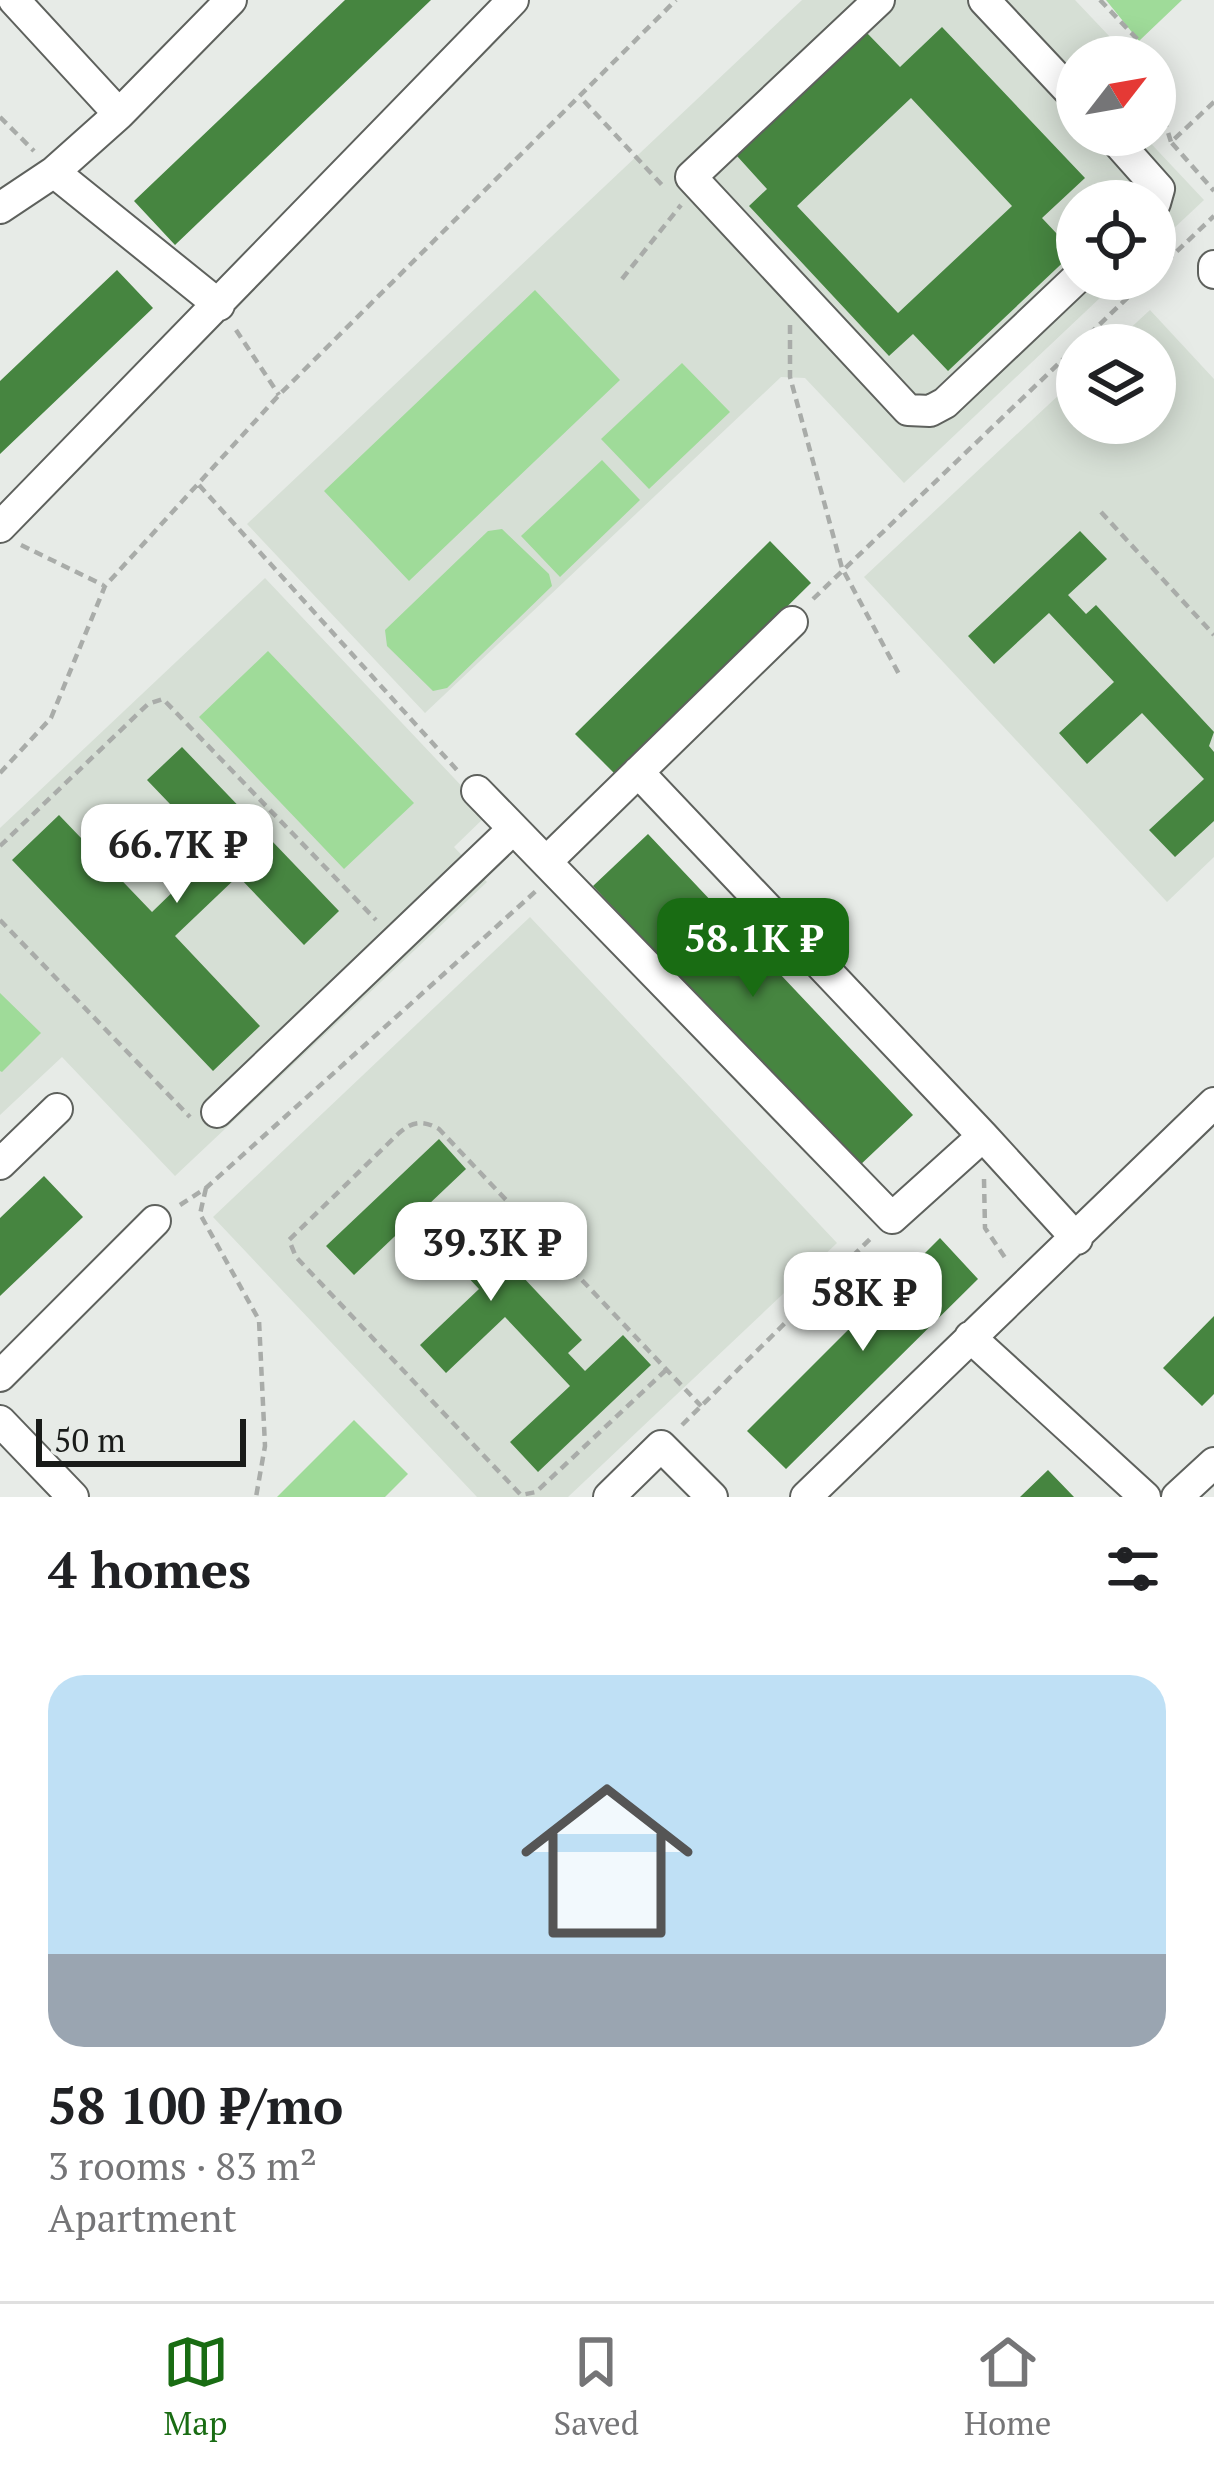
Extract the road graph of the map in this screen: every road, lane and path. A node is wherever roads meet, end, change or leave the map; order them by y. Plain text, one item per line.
1 (14, 0) edge
2 (231, 0) edge
3 (513, 0) edge
4 (676, 0) edge
5 (879, 0) edge
6 (984, 0) edge
7 (1100, 0) edge
8 (1134, 36) edge
9 (1056, 77) edge
10 (582, 99) junction
11 (1214, 102) edge
12 (119, 114) junction
13 (0, 117) edge
14 (1176, 137) edge
15 (1176, 148) edge
16 (1131, 156) edge
17 (54, 172) junction
18 (1153, 180) edge
19 (698, 184) junction
20 (666, 189) dead end
21 (1214, 190) edge
22 (0, 208) edge
23 (1214, 216) edge
24 (1176, 252) edge
25 (622, 279) dead end
26 (797, 290) junction
27 (1056, 298) edge
28 (1125, 300) edge
29 (219, 304) junction
30 (1100, 324) edge
31 (1056, 365) edge
32 (279, 395) junction
33 (198, 483) junction
34 (1101, 512) dead end
35 (10, 536) edge
36 (842, 568) junction
37 (105, 586) junction
38 (792, 622) joint
39 (1214, 635) edge
40 (900, 676) dead end
41 (638, 772) junction
42 (0, 773) edge
43 (477, 791) joint
44 (513, 829) junction
45 (0, 846) edge
46 (551, 868) junction
47 (0, 920) edge
48 (396, 941) junction
49 (1214, 1103) edge
50 (57, 1109) dead end
51 (217, 1112) joint
52 (983, 1136) junction
53 (0, 1164) edge
54 (206, 1188) junction
55 (892, 1218) junction
56 (155, 1221) joint
57 (1077, 1239) junction
58 (1025, 1287) junction
59 (970, 1337) junction
60 (666, 1370) junction
61 (0, 1376) edge
62 (701, 1406) junction
63 (0, 1421) edge
64 (661, 1446) junction
65 (1214, 1462) edge
66 (73, 1497) edge
67 (256, 1497) edge
68 (609, 1497) edge
69 (712, 1497) edge
70 (806, 1497) edge
71 (1145, 1497) edge
72 (1177, 1497) edge

1 - 12 lane
2 - 12 lane
3 - 29 lane
4 - 10 path
5 - 19 lane
6 - 9 lane
7 - 8 path
10 - 20 path
10 - 32 path
11 - 14 path
12 - 17 lane
13 - 17 path
15 - 21 path
16 - 18 lane
17 - 22 lane
17 - 29 lane
19 - 25 path
19 - 26 lane
23 - 24 path
26 - 27 lane
26 - 36 path
28 - 30 path
29 - 32 path
29 - 35 lane
31 - 36 path
32 - 33 path
33 - 37 path
33 - 43 path
34 - 39 path
35 - 37 path
36 - 38 path
36 - 40 path
37 - 42 path
38 - 41 lane
41 - 46 lane
41 - 52 lane
43 - 44 lane
44 - 46 lane
44 - 48 lane
45 - 48 path
46 - 54 path
46 - 55 lane
47 - 51 path
48 - 51 lane
49 - 57 lane
50 - 53 lane
52 - 55 lane
52 - 57 lane
52 - 58 path
54 - 56 path
54 - 67 path
55 - 62 path
56 - 61 lane
57 - 58 lane
58 - 59 lane
59 - 70 lane
59 - 71 lane
60 - 60 path
60 - 62 path
62 - 64 path
63 - 66 lane
64 - 68 lane
64 - 69 lane
65 - 72 lane

